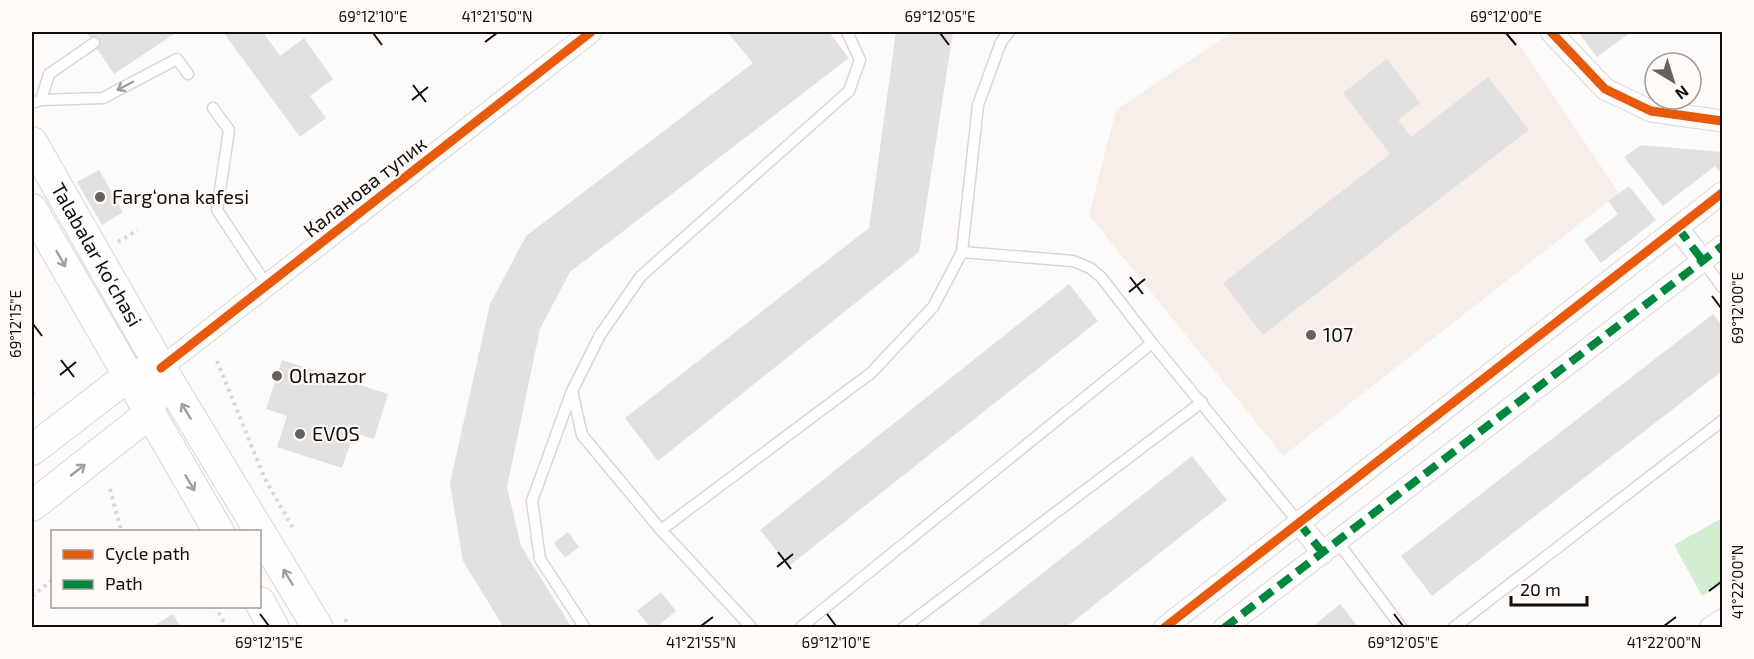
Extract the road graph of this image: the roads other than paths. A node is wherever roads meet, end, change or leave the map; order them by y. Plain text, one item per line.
1 (591, 32) edge
2 (847, 32) edge
3 (1009, 32) edge
4 (1551, 32) edge
5 (94, 43) dead end
6 (188, 74) dead end
7 (36, 102) edge
8 (213, 108) dead end
9 (1722, 121) edge
10 (32, 142) edge
11 (1722, 193) edge
12 (32, 209) edge
13 (1678, 228) junction
14 (1722, 246) edge
15 (962, 252) junction
16 (1703, 261) junction
17 (268, 286) junction
18 (1722, 287) edge
19 (1152, 343) junction
20 (161, 368) junction
21 (127, 377) junction
22 (572, 391) junction
23 (1202, 402) junction
24 (149, 414) junction
25 (1722, 421) edge
26 (32, 450) edge
27 (32, 506) edge
28 (1299, 523) junction
29 (218, 530) edge
30 (661, 530) junction
31 (1330, 547) junction
32 (261, 604) edge
33 (1722, 620) edge
34 (331, 622) edge
35 (274, 627) edge
36 (585, 627) edge
37 (752, 627) edge
38 (800, 627) edge
39 (903, 627) edge
40 (1164, 627) edge
41 (1224, 627) edge
42 (1402, 627) edge
43 (1453, 627) edge
44 (1710, 627) edge

1 - 17 street, Каланова тупик
2 - 22 lane
3 - 15 lane
4 - 9 street
5 - 7 lane
6 -> 7 lane
8 - 17 lane
10 - 20 main road, Talabalar ko'chasi
11 - 13 street
12 -> 21 main road, Talabalar ko'chasi
13 - 16 street
13 - 28 street
14 - 16 street
15 - 19 lane
15 - 30 lane
16 - 18 lane
16 - 31 street
17 - 20 street, Каланова тупик
19 - 23 lane
19 - 38 lane
20 - 21 main road
20 - 24 main road
34 -> 20 main road, Talabalar ko'chasi
21 - 24 main road, Talabalar ko'chasi
21 - 26 main road
22 - 30 lane
22 - 36 lane
23 - 28 lane
23 - 39 lane
27 -> 24 main road
24 -> 29 main road, Talabalar ko'chasi
25 - 43 lane
28 - 31 street
28 - 40 street
30 - 37 lane
31 - 41 street
31 - 42 lane
32 - 35 main road
33 - 44 street

